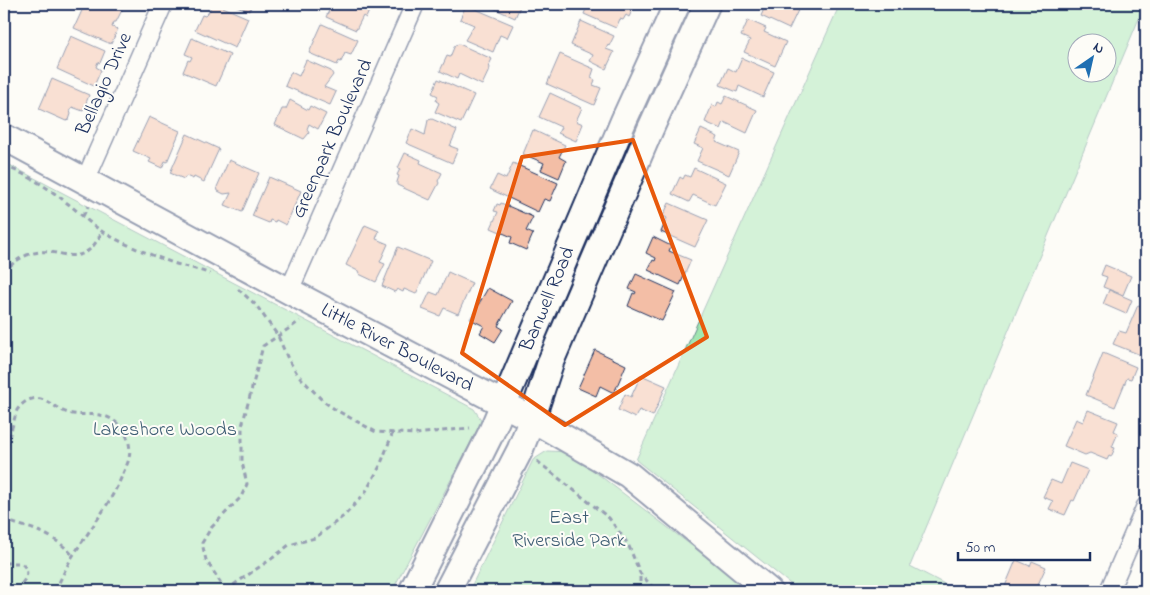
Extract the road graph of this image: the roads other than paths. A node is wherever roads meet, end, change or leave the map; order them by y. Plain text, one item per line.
1 (163, 4) edge
2 (415, 4) edge
3 (677, 4) edge
4 (707, 4) edge
5 (624, 120) junction
6 (650, 130) junction
7 (4, 137) edge
8 (85, 181) junction
9 (289, 291) junction
10 (503, 403) junction
11 (532, 418) junction
12 (1146, 506) edge
13 (412, 591) edge
14 (448, 591) edge
15 (769, 591) edge
16 (1109, 591) edge

1 - 8 street, Bellagio Drive
2 - 9 street, Greenpark Boulevard
3 - 5 street, Banwell Road
4 - 6 street, Banwell Road
5 - 6 street
5 - 10 street, Banwell Road
6 - 11 street, Banwell Road
7 - 8 street, Little River Boulevard
8 - 9 street, Little River Boulevard
9 - 10 street, Little River Boulevard
10 - 11 street, Little River Boulevard
10 - 13 street, Banwell Road
11 - 14 street, Banwell Road
11 - 15 street, Little River Boulevard
12 - 16 street

